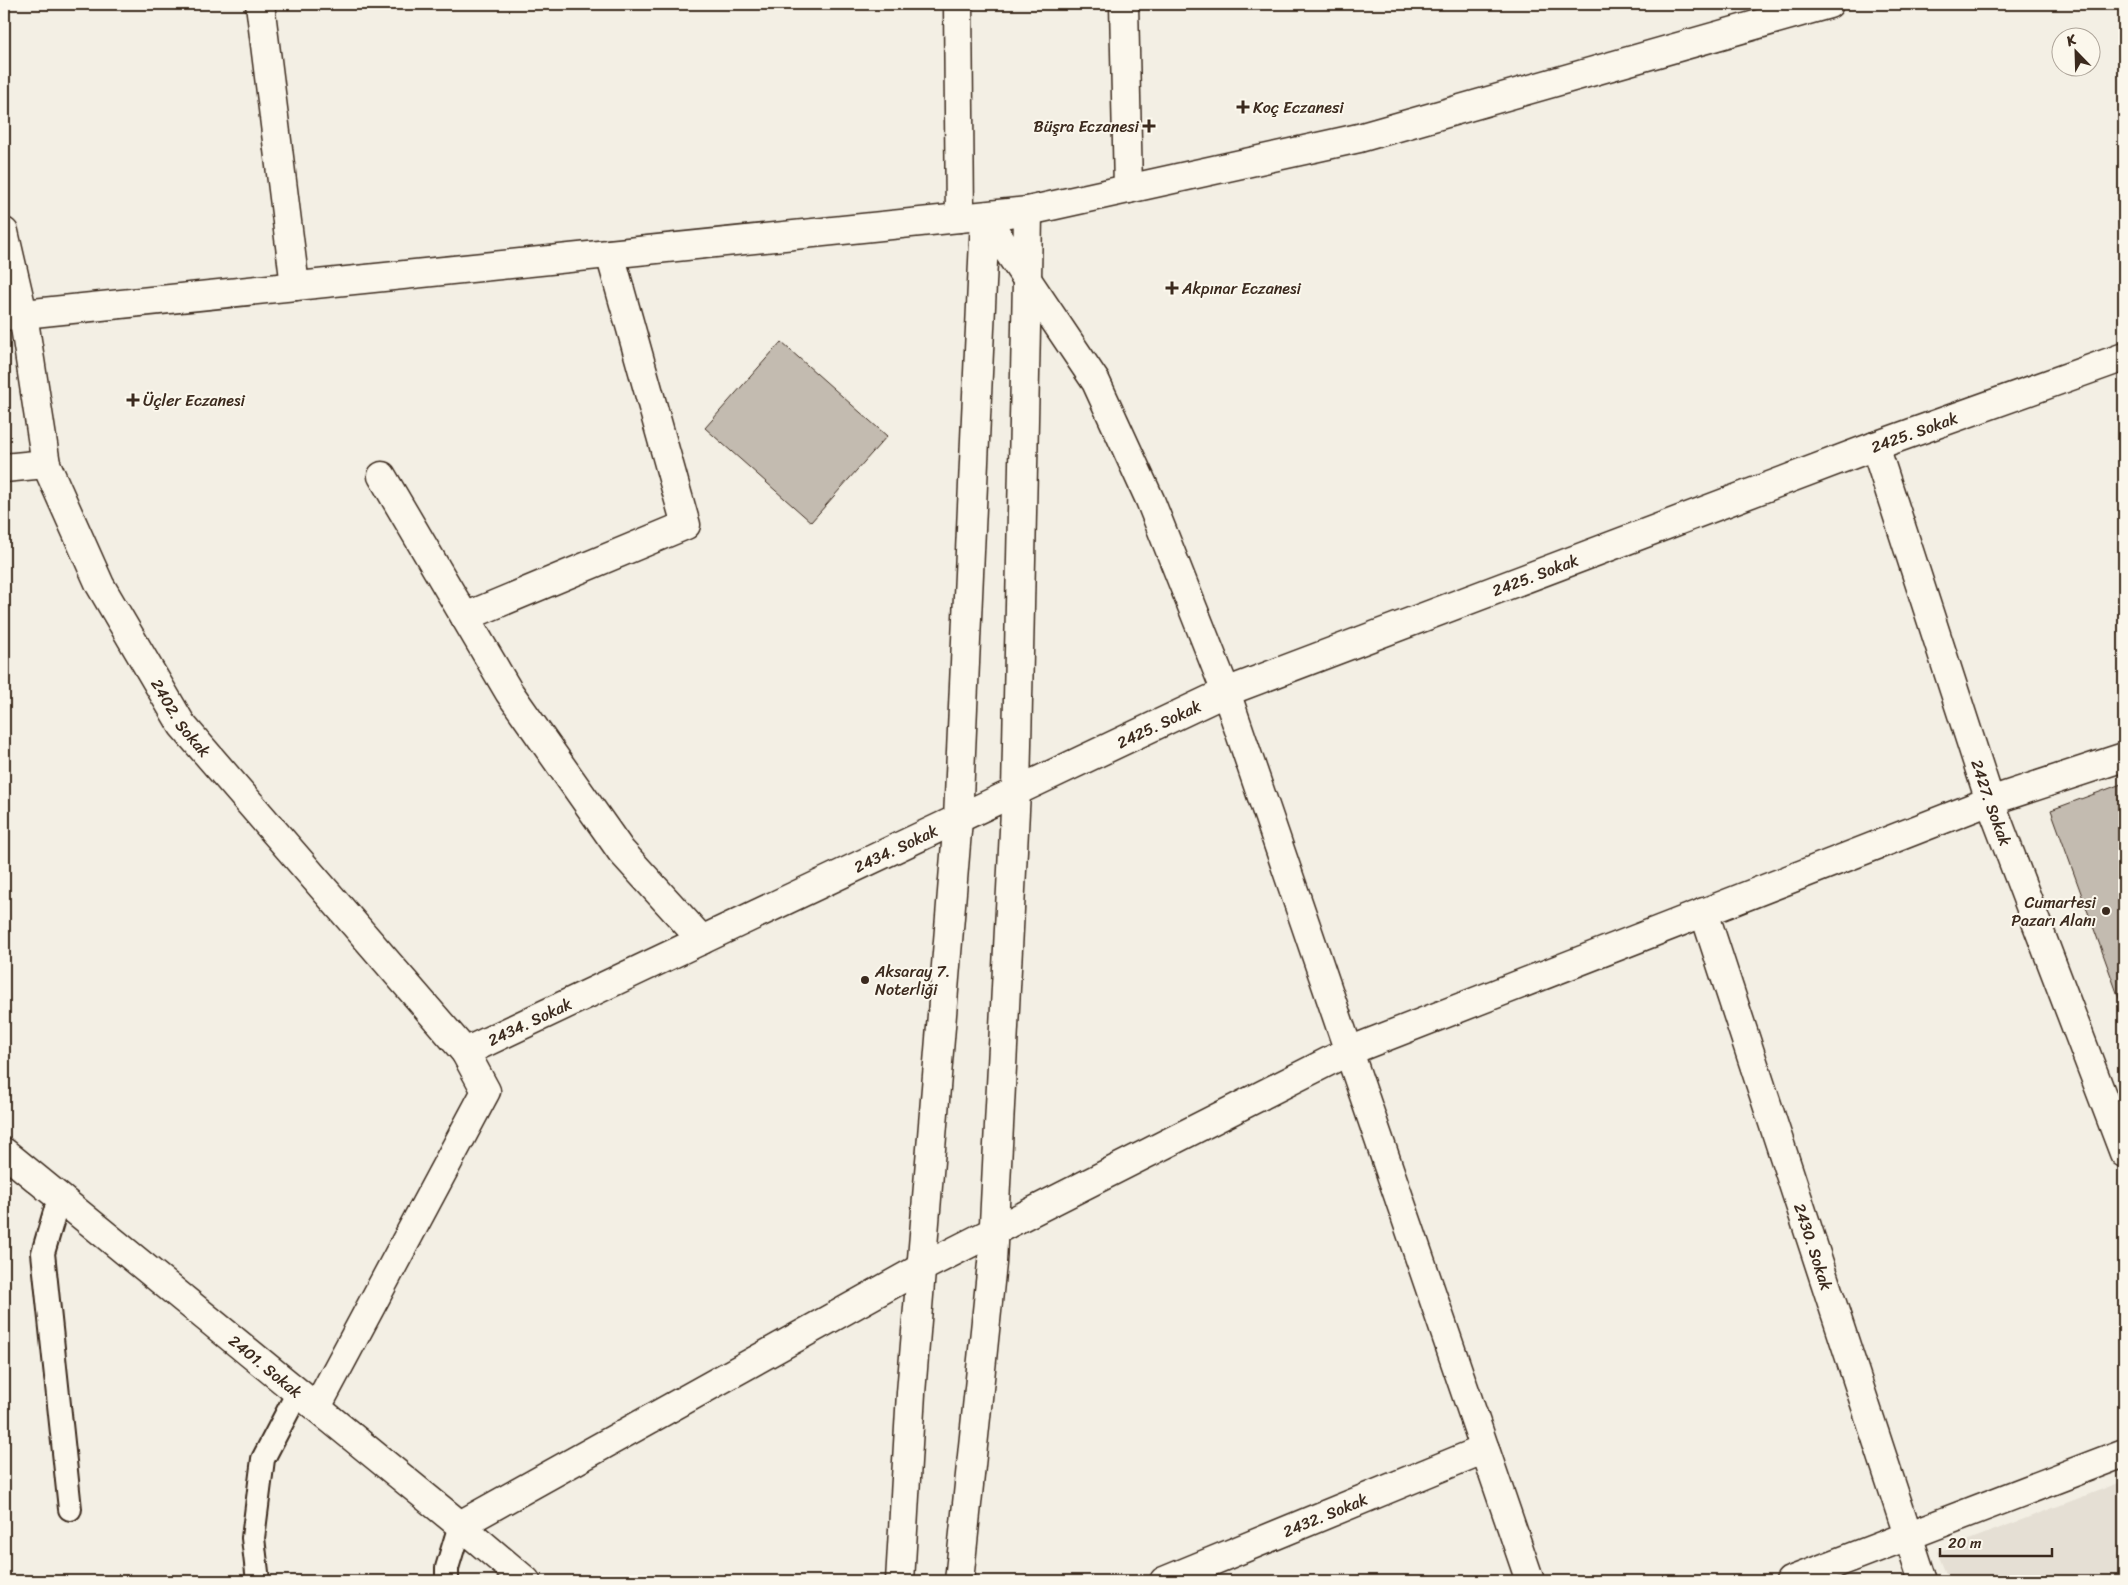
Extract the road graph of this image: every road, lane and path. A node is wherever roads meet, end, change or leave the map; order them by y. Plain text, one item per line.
1 (260, 4) edge
2 (958, 4) edge
3 (1124, 4) edge
4 (1829, 4) edge
5 (1128, 189) junction
6 (1028, 211) junction
7 (972, 218) junction
8 (4, 232) edge
9 (610, 254) junction
10 (1027, 281) junction
11 (295, 286) junction
12 (13, 315) edge
13 (2124, 357) edge
14 (1875, 446) junction
15 (46, 464) junction
16 (4, 468) edge
17 (382, 476) dead end
18 (465, 617) junction
19 (1226, 692) junction
20 (2124, 757) edge
21 (1016, 792) junction
22 (1990, 801) junction
23 (958, 819) junction
24 (1704, 912) junction
25 (702, 940) junction
26 (1349, 1051) junction
27 (465, 1052) junction
28 (4, 1152) edge
29 (2124, 1153) edge
30 (59, 1198) junction
31 (994, 1231) junction
32 (921, 1268) junction
33 (307, 1399) junction
34 (1485, 1450) junction
35 (2124, 1453) edge
36 (70, 1510) dead end
37 (460, 1525) junction
38 (1908, 1536) junction
39 (258, 1581) edge
40 (447, 1581) edge
41 (526, 1581) edge
42 (900, 1581) edge
43 (959, 1581) edge
44 (1164, 1581) edge
45 (1530, 1581) edge
46 (1790, 1581) edge
47 (1923, 1581) edge

1 - 11 street
2 - 7 street
3 - 5 street
4 - 5 street
5 - 6 street
6 - 7 street
6 - 10 street
7 - 9 street
7 - 10 street
7 - 23 street
8 - 12 street, 2402. Sokak
9 - 11 street
9 - 18 street
10 - 19 street
10 - 21 street
11 - 12 street
12 - 15 street, 2402. Sokak
13 - 14 street, 2425. Sokak
14 - 19 street, 2425. Sokak
14 - 22 street, 2427. Sokak
15 - 16 street
15 - 27 street, 2402. Sokak
17 - 18 street
18 - 25 street
19 - 21 street, 2425. Sokak
19 - 26 street
20 - 22 street
21 - 23 street, 2425. Sokak
21 - 31 street
22 - 24 street
22 - 29 street, 2427. Sokak
23 - 25 street, 2434. Sokak
23 - 32 street
24 - 26 street
24 - 38 street, 2430. Sokak
25 - 27 street, 2434. Sokak
26 - 31 street
26 - 34 street
27 - 33 street
28 - 30 street, 2401. Sokak
30 - 33 street, 2401. Sokak
30 - 36 lane
31 - 32 street
31 - 43 street
32 - 37 street
32 - 42 street
33 - 37 street, 2401. Sokak
33 - 39 lane
34 - 44 street, 2432. Sokak
34 - 45 street
35 - 38 street
37 - 40 lane
37 - 41 street, 2401. Sokak
38 - 46 street
38 - 47 street, 2430. Sokak

